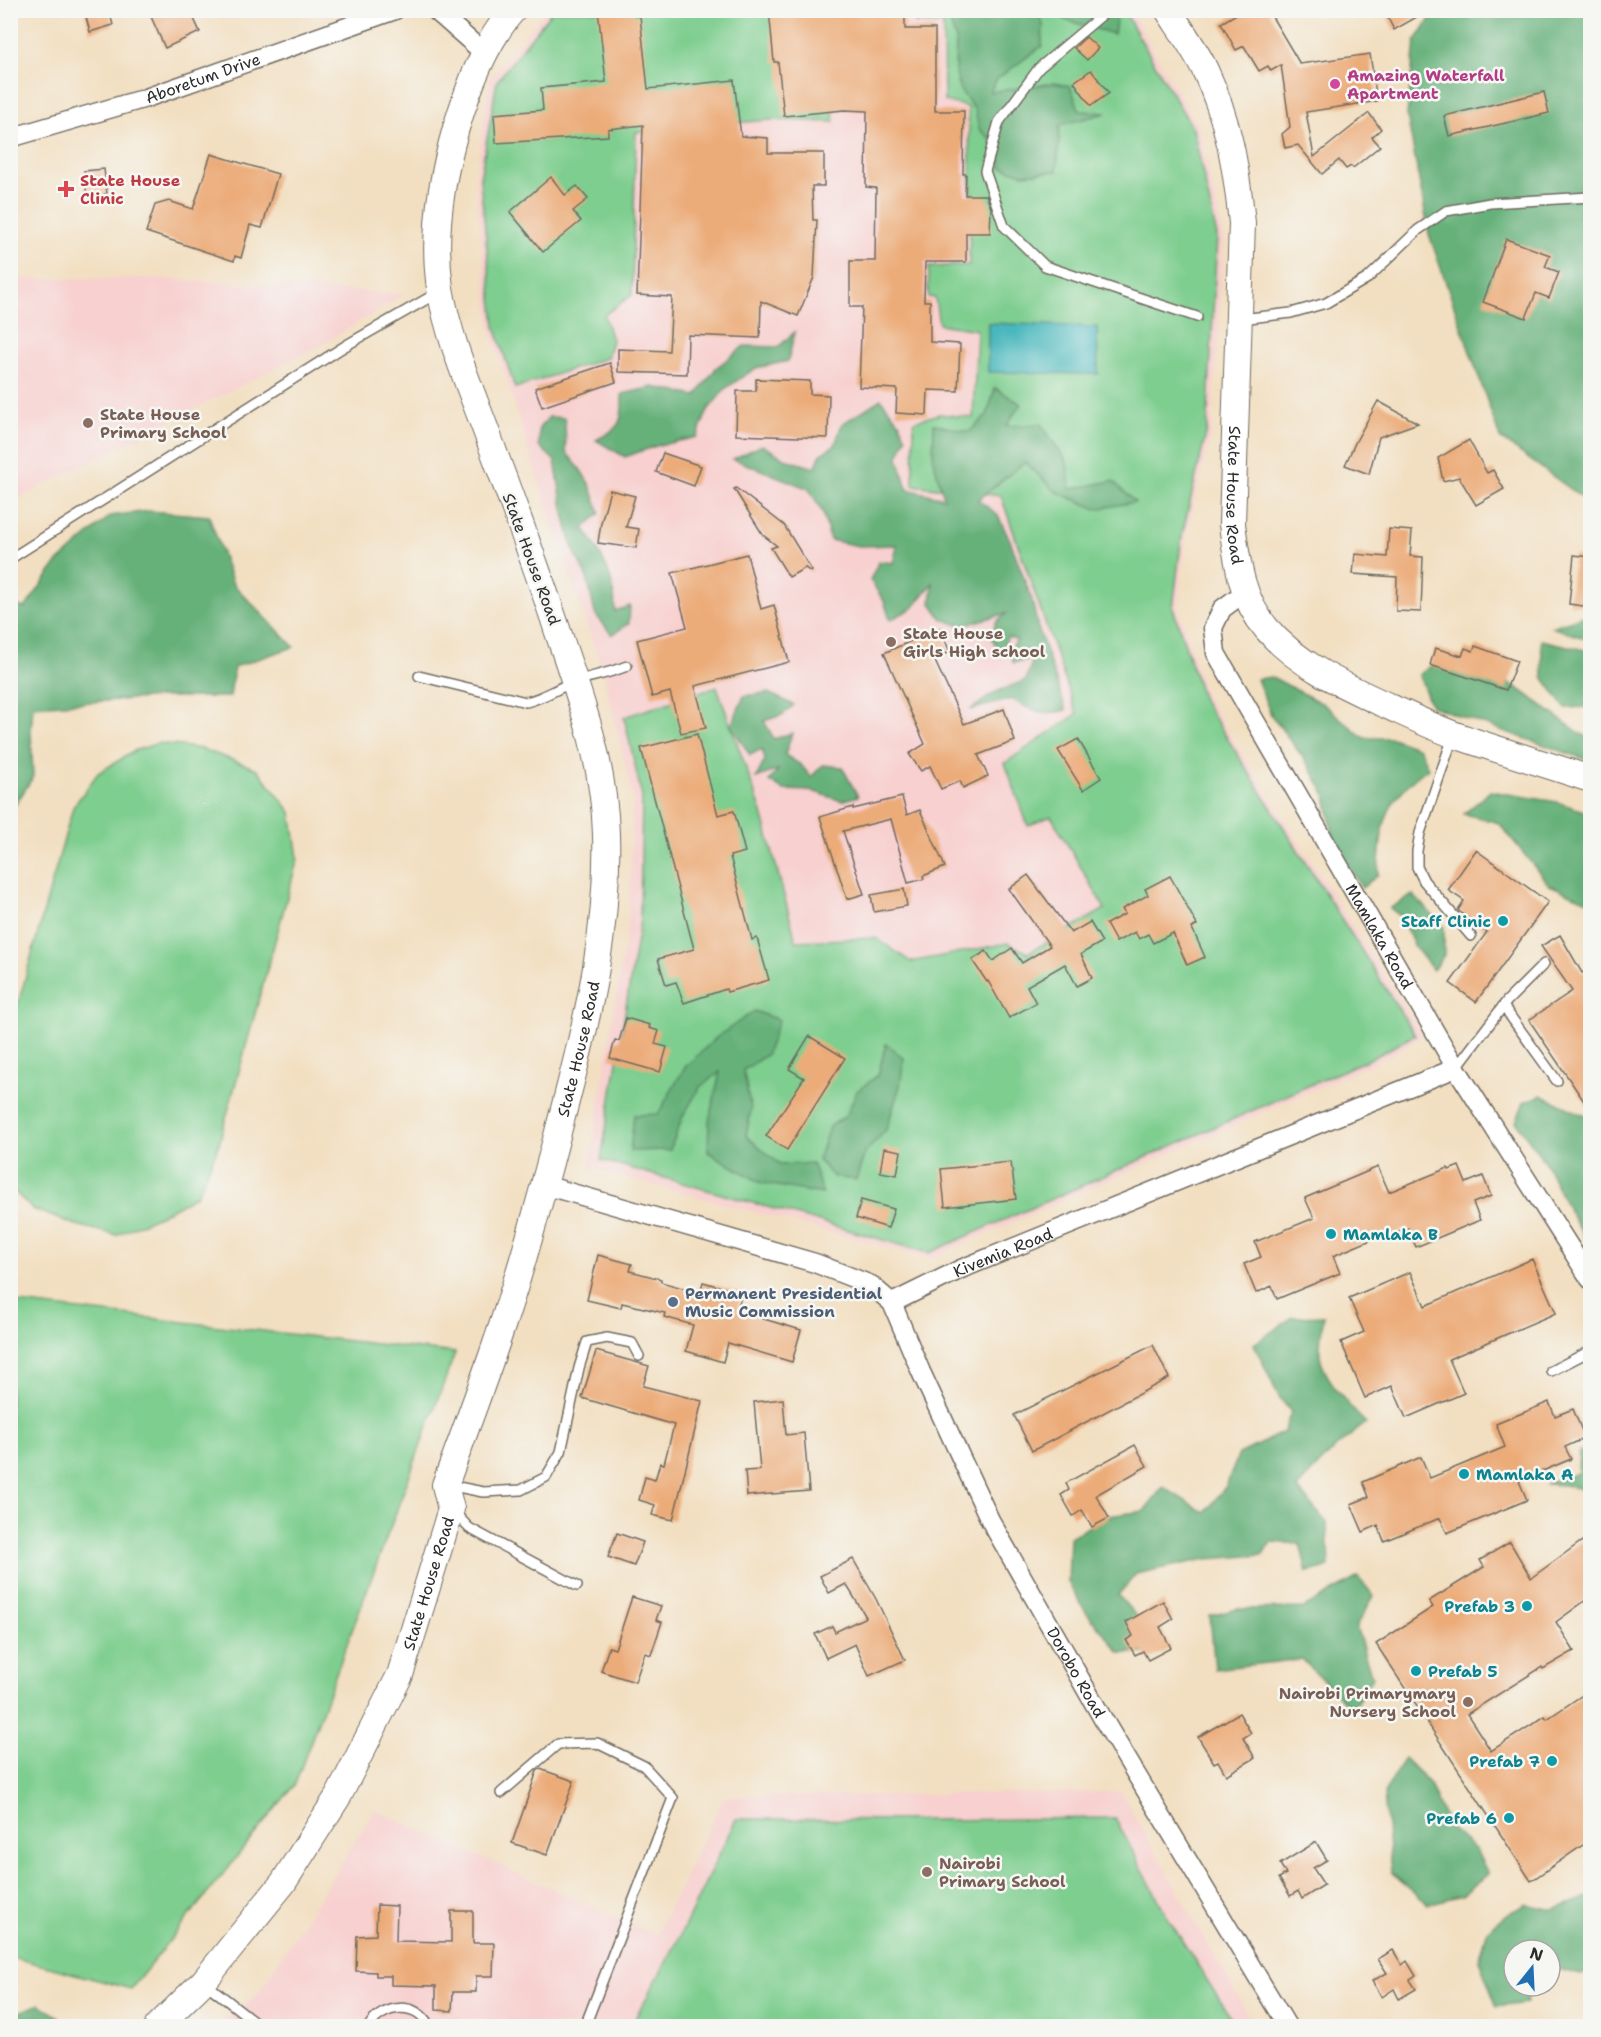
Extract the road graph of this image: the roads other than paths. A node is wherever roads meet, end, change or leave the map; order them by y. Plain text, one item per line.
1 (395, 10) edge
2 (435, 10) edge
3 (513, 10) edge
4 (1108, 10) edge
5 (1168, 10) edge
6 (484, 53) junction
7 (10, 138) edge
8 (1590, 196) edge
9 (441, 291) junction
10 (1197, 317) dead end
11 (1239, 319) junction
12 (10, 559) edge
13 (1245, 592) junction
14 (627, 666) dead end
15 (419, 676) dead end
16 (576, 681) junction
17 (1454, 735) junction
18 (1590, 779) edge
19 (1471, 936) dead end
20 (1544, 964) dead end
21 (1503, 1006) junction
22 (1456, 1068) junction
23 (1557, 1081) dead end
24 (544, 1185) junction
25 (1590, 1279) edge
26 (892, 1303) junction
27 (1590, 1351) edge
28 (639, 1356) dead end
29 (1551, 1371) dead end
30 (448, 1497) junction
31 (577, 1586) dead end
32 (501, 1793) dead end
33 (204, 1981) junction
34 (158, 2026) edge
35 (260, 2026) edge
36 (369, 2026) edge
37 (429, 2026) edge
38 (585, 2026) edge
39 (1287, 2026) edge

1 - 7 street, Aboretum Drive
2 - 6 street
3 - 6 street, State House Road
4 - 10 lane
5 - 11 street, State House Road
6 - 9 street, State House Road
8 - 11 lane
9 - 12 lane
9 - 16 street, State House Road
11 - 13 street, State House Road
13 - 17 street, State House Road
13 - 22 street, Mamlaka Road
14 - 16 lane
15 - 16 lane
16 - 24 street, State House Road
17 - 18 street, State House Road
17 - 19 lane
20 - 21 lane
21 - 22 lane
21 - 23 lane
22 - 25 street, Mamlaka Road
22 - 26 street, Kivemia Road
24 - 26 street
24 - 30 street, State House Road
26 - 39 street, Dorobo Road
27 - 29 lane
28 - 30 lane
30 - 31 lane
30 - 33 street, State House Road
32 - 38 lane
33 - 34 street, State House Road
33 - 35 lane
36 - 37 lane

